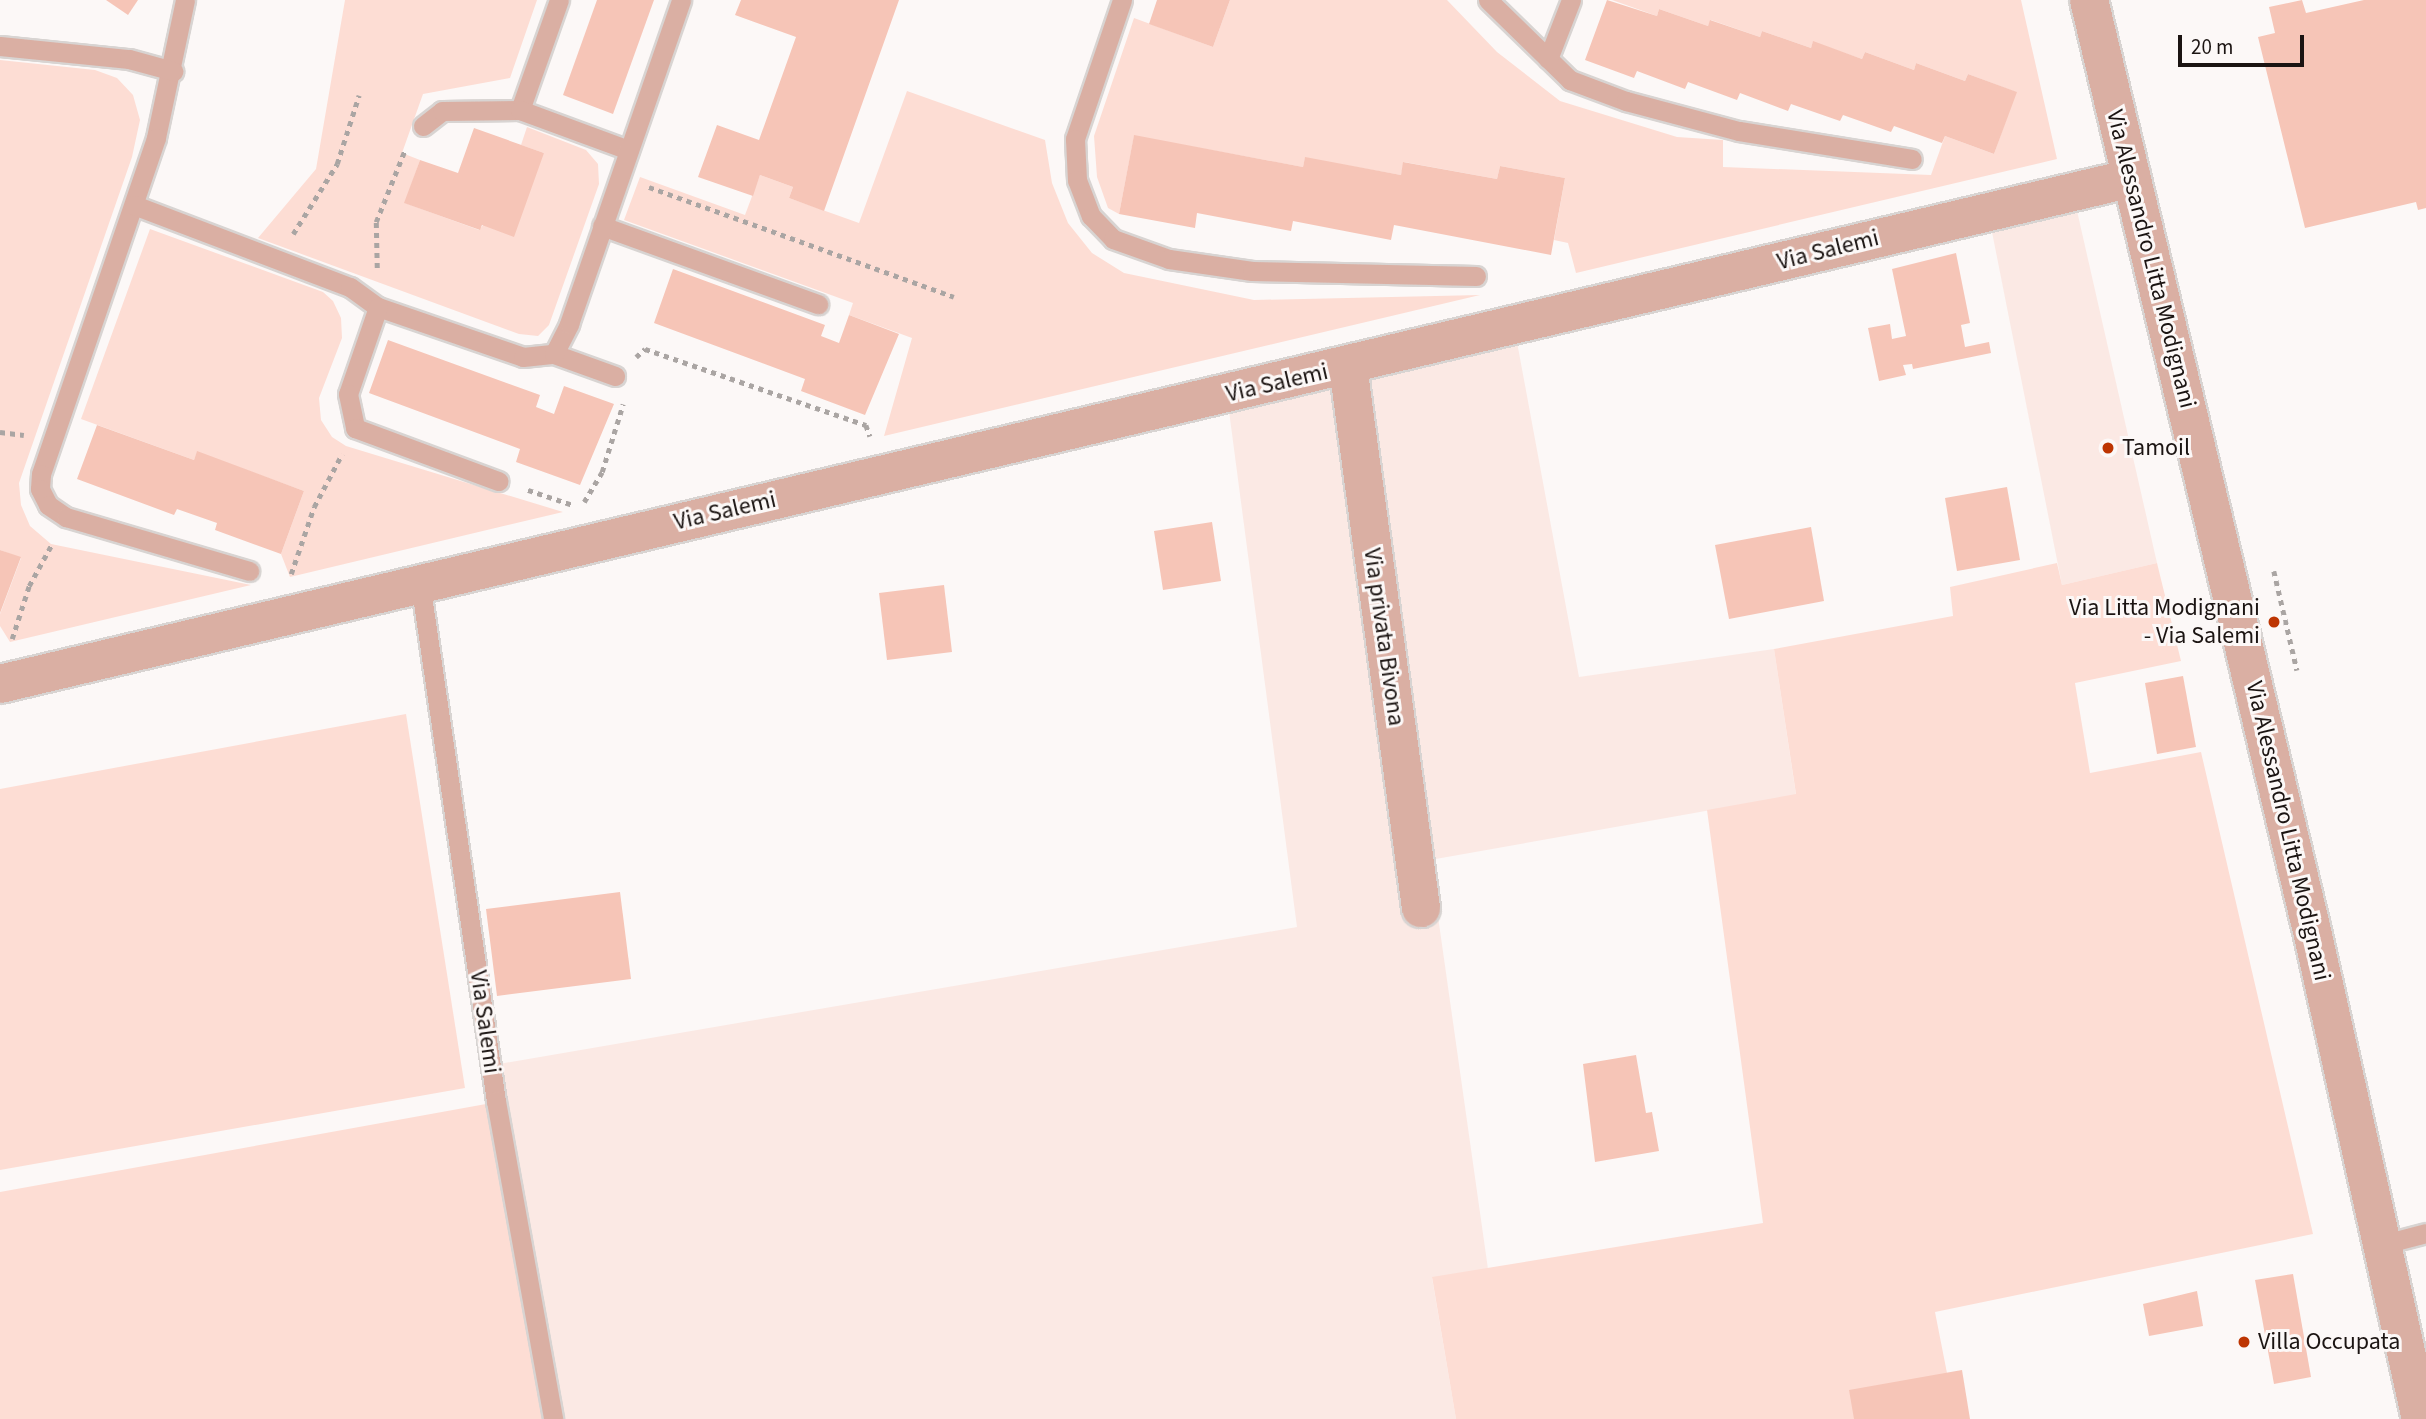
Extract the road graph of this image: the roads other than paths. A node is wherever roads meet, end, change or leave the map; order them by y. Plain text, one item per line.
1 (185, 0) edge
2 (559, 0) edge
3 (681, 0) edge
4 (1122, 0) edge
5 (1488, 0) edge
6 (1571, 0) edge
7 (2089, 0) edge
8 (0, 46) edge
9 (1548, 59) junction
10 (173, 71) junction
11 (520, 110) junction
12 (423, 126) road end
13 (629, 150) junction
14 (1912, 159) dead end
15 (2132, 178) junction
16 (134, 205) junction
17 (602, 226) junction
18 (1476, 276) dead end
19 (818, 304) dead end
20 (378, 307) junction
21 (554, 354) junction
22 (1348, 366) junction
23 (615, 376) road end
24 (498, 481) road end
25 (249, 571) dead end
26 (420, 582) junction
27 (0, 684) edge
28 (1421, 908) dead end
29 (2426, 1233) edge
30 (2384, 1244) junction
31 (553, 1419) edge
32 (2420, 1419) edge

1 - 10 lane
2 - 11 lane
3 - 13 lane
4 - 18 lane
5 - 9 lane
6 - 9 lane
7 - 15 street, Via Alessandro Litta Modignani
8 - 10 lane
9 - 14 lane
10 - 16 lane
11 - 12 lane
11 - 13 lane
13 - 17 lane
15 - 22 street, Via Salemi
15 - 30 street, Via Alessandro Litta Modignani
16 - 20 lane
16 - 25 lane
17 - 19 lane
17 - 21 lane
20 - 21 lane
20 - 24 lane
21 - 23 lane
22 - 26 street, Via Salemi
22 - 28 street, Via privata Bivona
26 - 27 street, Via Salemi
26 - 31 lane, Via Salemi
29 - 30 lane
30 - 32 street, Via Alessandro Litta Modignani

